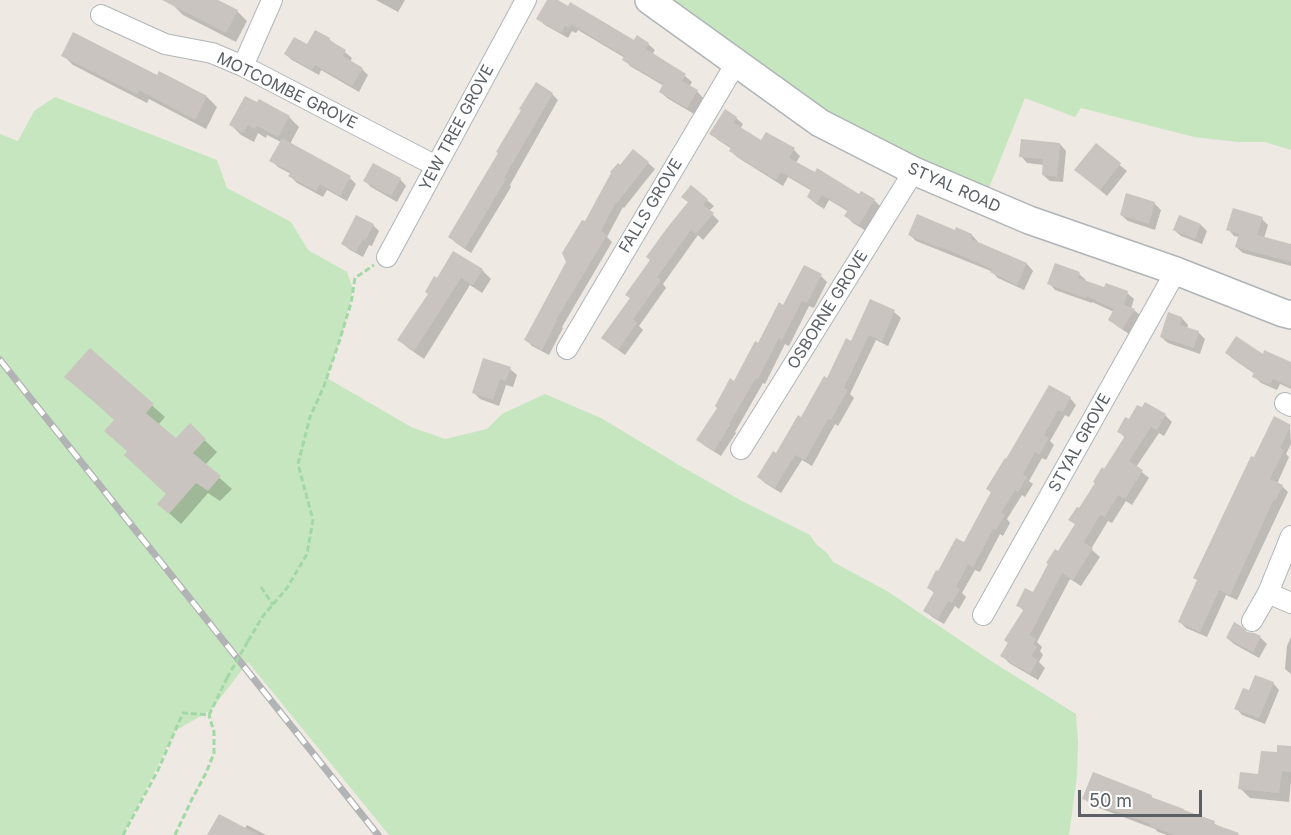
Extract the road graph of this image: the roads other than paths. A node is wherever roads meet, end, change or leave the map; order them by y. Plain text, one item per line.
1 (272, 0) edge
2 (526, 0) edge
3 (649, 0) edge
4 (100, 15) dead end
5 (736, 63) junction
6 (243, 66) junction
7 (436, 166) junction
8 (914, 171) junction
9 (387, 257) road end
10 (1176, 271) junction
11 (1291, 315) edge
12 (567, 350) dead end
13 (741, 449) dead end
14 (1291, 536) edge
15 (1268, 593) junction
16 (1291, 603) edge
17 (983, 615) dead end
18 (1252, 621) dead end

1 - 6 street
2 - 7 street, YEW TREE GROVE
3 - 5 main road, STYAL ROAD
4 - 6 street, MOTCOMBE GROVE
5 - 8 main road, STYAL ROAD
5 - 12 street, FALLS GROVE
6 - 7 street, MOTCOMBE GROVE
7 - 9 street, YEW TREE GROVE
8 - 10 main road, STYAL ROAD
8 - 13 street, OSBORNE GROVE
10 - 11 main road, STYAL ROAD
10 - 17 street, STYAL GROVE
14 - 15 street
15 - 16 street
15 - 18 street

